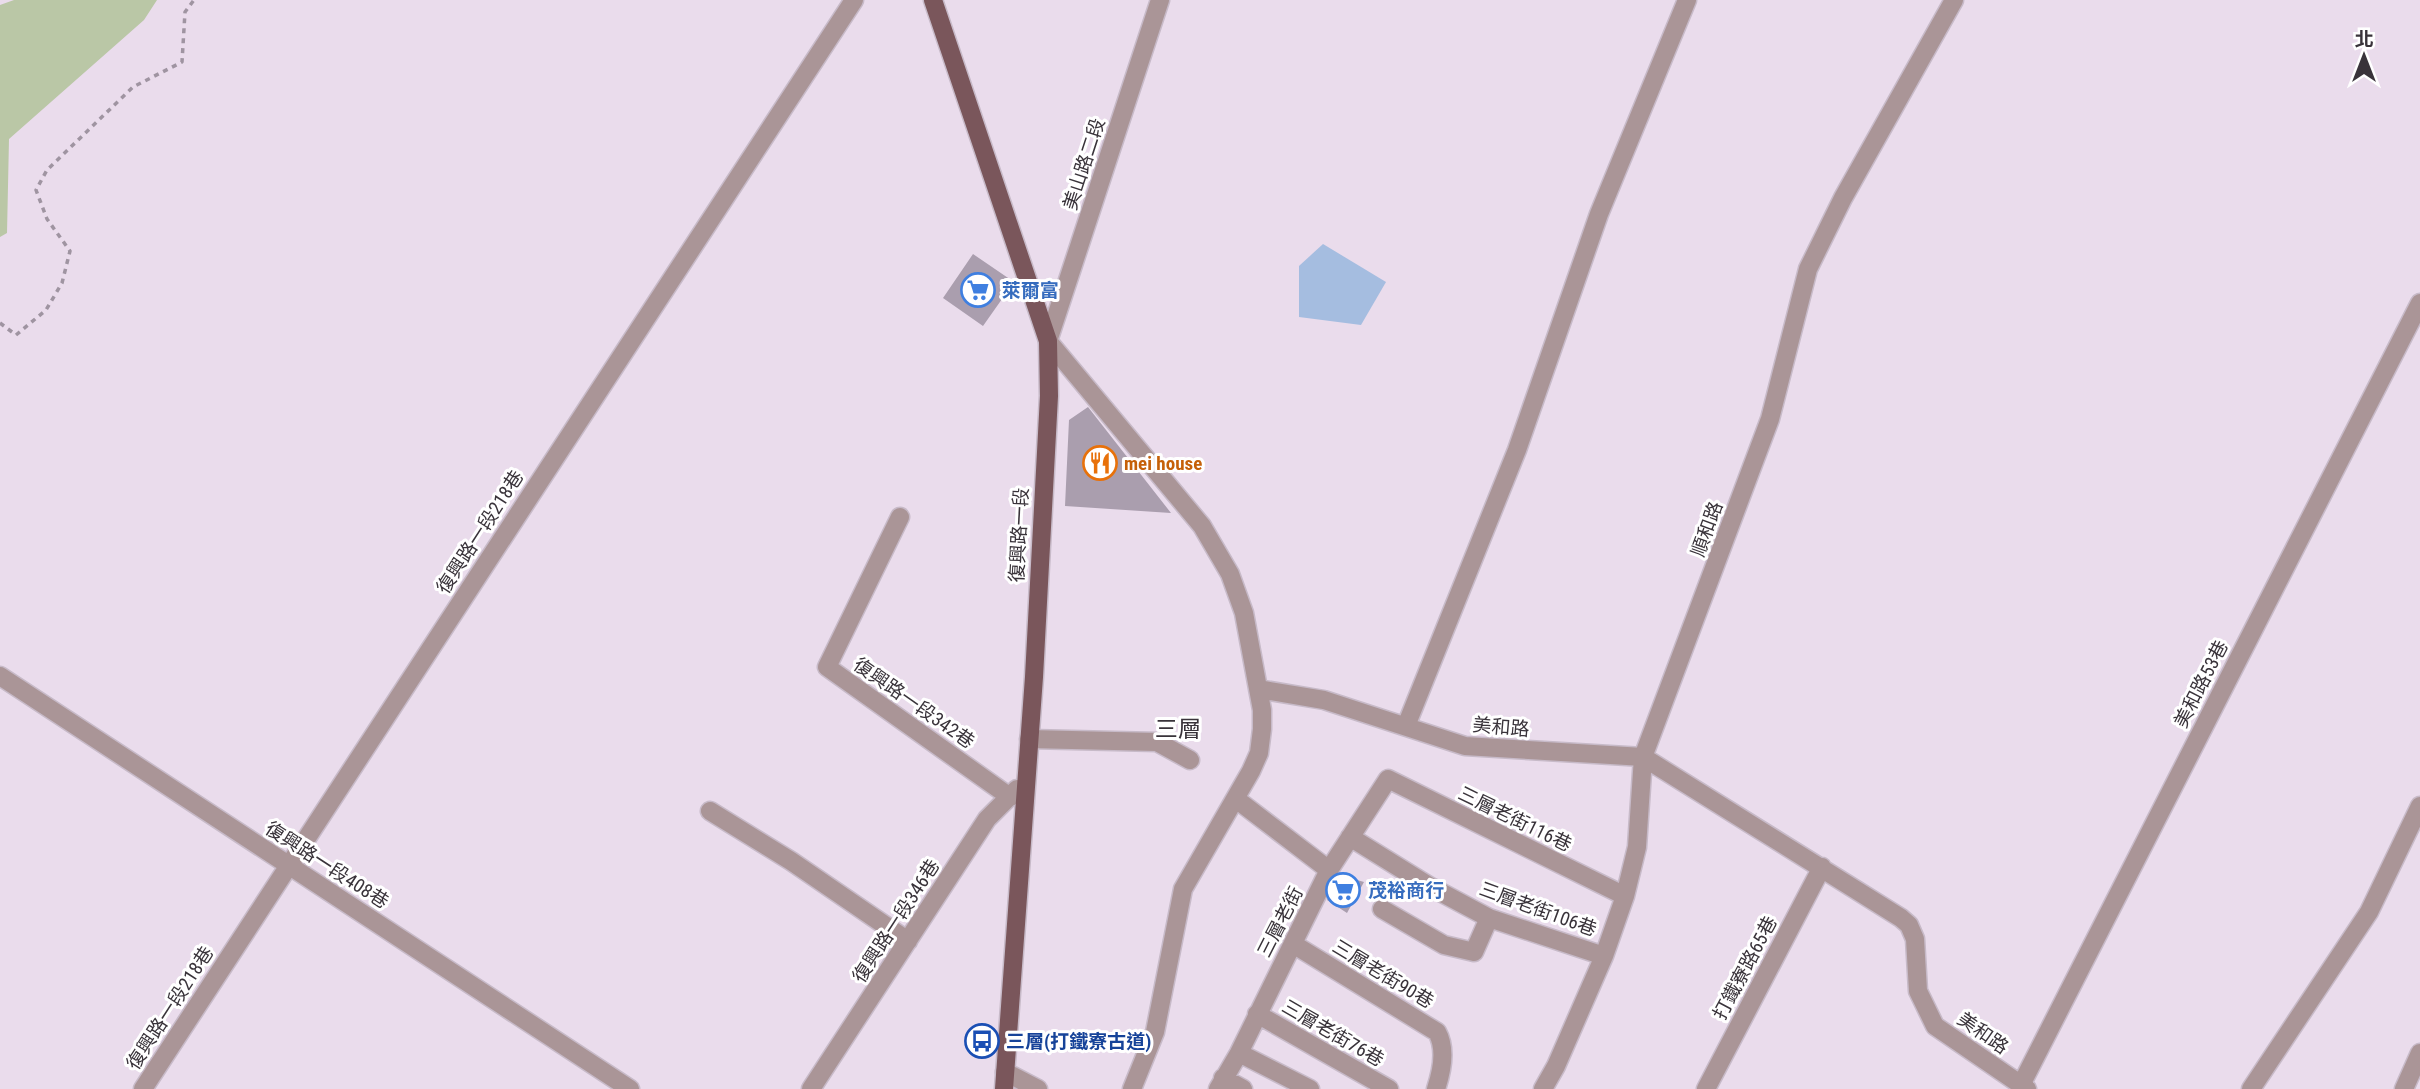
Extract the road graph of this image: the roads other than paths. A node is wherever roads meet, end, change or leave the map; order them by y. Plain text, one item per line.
1 (853, 0) edge
2 (933, 0) edge
3 (1160, 0) edge
4 (1687, 0) edge
5 (1954, 0) edge
6 (2420, 303) edge
7 (1048, 341) junction
8 (900, 517) dead end
9 (0, 676) edge
10 (1258, 689) junction
11 (1406, 726) junction
12 (1028, 738) junction
13 (1643, 757) junction
14 (1190, 760) dead end
15 (1388, 779) joint
16 (1025, 782) junction
17 (1010, 797) junction
18 (1236, 799) junction
19 (2420, 806) edge
20 (710, 811) dead end
21 (1350, 836) junction
22 (288, 864) junction
23 (1822, 867) junction
24 (1329, 870) junction
25 (1625, 896) junction
26 (1382, 909) dead end
27 (1489, 918) junction
28 (908, 941) junction
29 (1293, 944) junction
30 (1604, 956) junction
31 (1257, 1014) junction
32 (1239, 1053) junction
33 (2420, 1053) edge
34 (1004, 1081) edge
35 (1220, 1083) edge
36 (2024, 1087) edge
37 (143, 1089) edge
38 (630, 1089) edge
39 (811, 1089) edge
40 (1038, 1089) edge
41 (1132, 1089) edge
42 (1243, 1089) edge
43 (1310, 1089) edge
44 (1389, 1089) edge
45 (1436, 1089) edge
46 (1544, 1089) edge
47 (1706, 1089) edge
48 (2251, 1089) edge
49 (2404, 1089) edge

1 - 22 street, 復興路一段218巷
2 - 7 main road, 復興路一段
3 - 7 street, 美山路二段
4 - 11 street
5 - 13 street, 順和路
6 - 36 street, 美和路53巷
7 - 10 street
7 - 12 main road, 復興路一段
8 - 17 street, 復興路一段342巷
9 - 22 street, 復興路一段408巷
10 - 11 street, 美和路
10 - 18 street
11 - 13 street, 美和路
12 - 14 street
12 - 16 main road, 復興路一段
13 - 23 street, 美和路
13 - 25 street, 順和路
15 - 21 street, 三層老街
15 - 25 street, 三層老街116巷
16 - 17 street, 復興路一段346巷
16 - 34 main road, 復興路一段
17 - 28 street, 復興路一段346巷
18 - 24 street
18 - 41 street
19 - 48 street
20 - 28 street
21 - 24 street, 三層老街
21 - 27 street, 三層老街106巷
22 - 37 street, 復興路一段218巷
22 - 38 street, 復興路一段408巷
23 - 36 street, 美和路
23 - 47 street, 打鐵寮路65巷
24 - 29 street, 三層老街
25 - 30 street, 順和路
26 - 27 street
27 - 30 street, 三層老街106巷
28 - 39 street, 復興路一段346巷
29 - 31 street, 三層老街
29 - 45 street, 三層老街90巷
30 - 46 street, 順和路
31 - 32 street, 三層老街
31 - 44 street, 三層老街76巷
32 - 35 street, 三層老街
32 - 43 street
33 - 49 street
34 - 40 street
35 - 42 street

